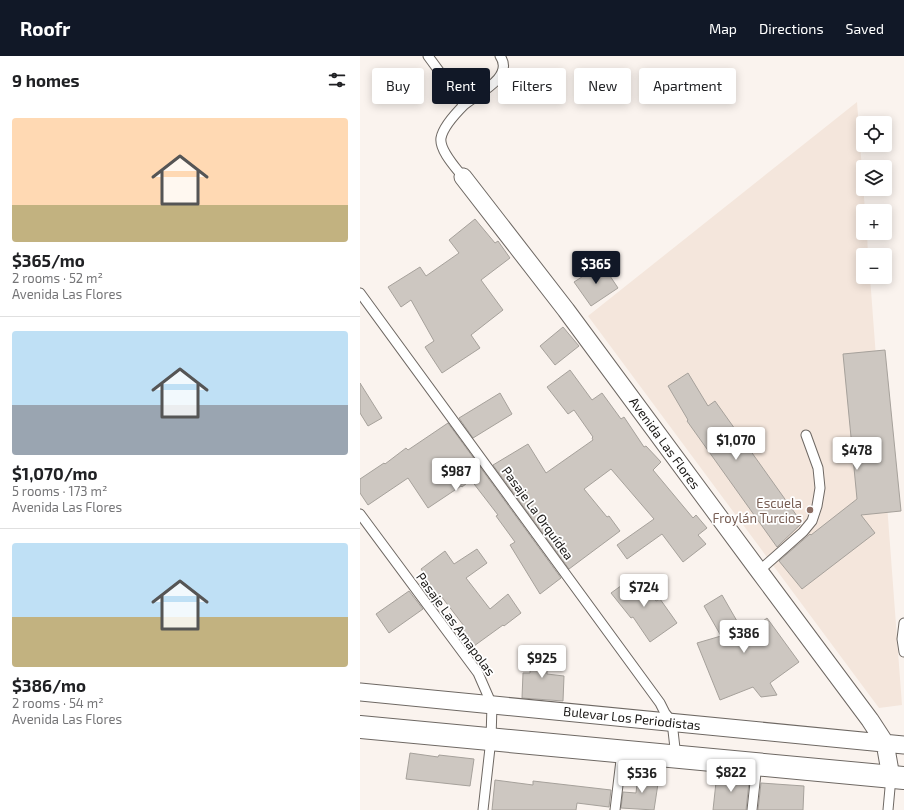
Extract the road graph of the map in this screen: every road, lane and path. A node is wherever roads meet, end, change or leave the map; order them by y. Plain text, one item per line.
1 (428, 56) edge
2 (500, 56) edge
3 (464, 105) junction
4 (463, 178) joint
5 (360, 293) edge
6 (806, 434) dead end
7 (360, 514) edge
8 (759, 571) junction
9 (904, 623) edge
10 (904, 652) edge
11 (360, 692) edge
12 (492, 705) junction
13 (672, 722) junction
14 (360, 727) edge
15 (491, 739) junction
16 (885, 743) junction
17 (904, 745) edge
18 (622, 751) junction
19 (676, 757) junction
20 (757, 764) junction
21 (898, 777) edge
22 (483, 810) edge
23 (615, 810) edge
24 (752, 810) edge
25 (888, 810) edge

1 - 3 lane
2 - 3 lane
3 - 4 lane
4 - 8 street, Avenida Las Flores
5 - 13 lane, Pasaje La Orquídea
6 - 8 lane
7 - 12 lane, Pasaje Las Amapolas
8 - 16 street, Avenida Las Flores
9 - 10 lane
11 - 12 street, Bulevar Los Periodistas
12 - 13 street, Bulevar Los Periodistas
12 - 15 lane, Pasaje Las Amapolas
13 - 16 street, Bulevar Los Periodistas
13 - 19 lane, Pasaje La Orquídea
14 - 15 street
15 - 18 street
15 - 22 lane, Pasaje Las Amapolas
16 - 17 street, Bulevar Los Periodistas
16 - 21 street, Avenida Las Flores
18 - 19 street
18 - 23 lane
19 - 20 street
20 - 21 street
20 - 24 lane
21 - 25 lane

